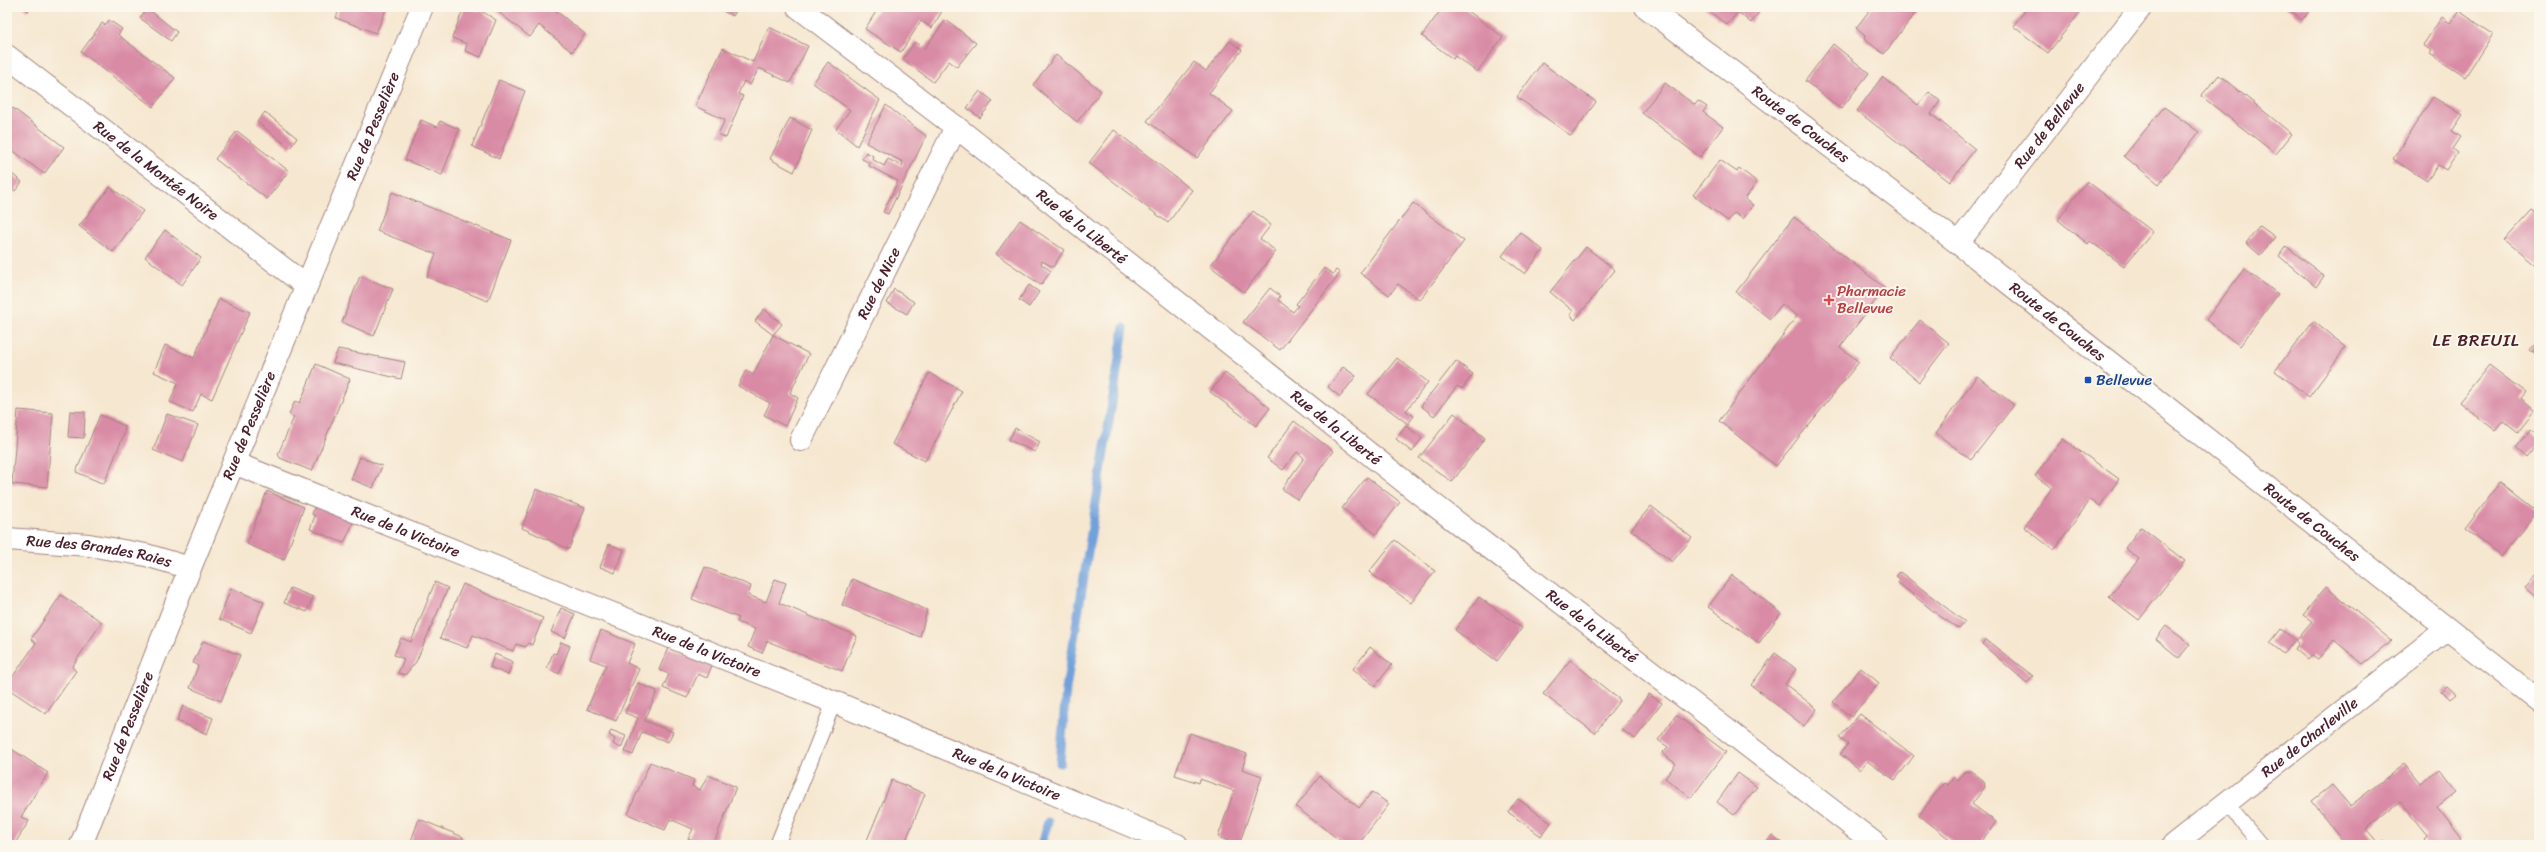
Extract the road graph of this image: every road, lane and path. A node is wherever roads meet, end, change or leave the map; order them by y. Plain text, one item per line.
1 (422, 7) edge
2 (798, 7) edge
3 (1646, 7) edge
4 (2141, 7) edge
5 (7, 56) edge
6 (956, 127) junction
7 (1958, 243) junction
8 (305, 285) junction
9 (801, 440) dead end
10 (234, 463) junction
11 (7, 539) edge
12 (190, 568) junction
13 (2447, 629) junction
14 (2539, 701) edge
15 (834, 702) junction
16 (2226, 803) junction
17 (81, 845) edge
18 (777, 845) edge
19 (1177, 845) edge
20 (1877, 845) edge
21 (2172, 845) edge
22 (2261, 845) edge

1 - 8 street, Rue de Pesselière
2 - 6 street, Rue de la Liberté
3 - 7 street, Route de Couches
4 - 7 street, Rue de Bellevue
5 - 8 street, Rue de la Montée Noire
6 - 9 street, Rue de Nice
6 - 20 street, Rue de la Liberté
7 - 13 street, Route de Couches
8 - 10 street, Rue de Pesselière
10 - 12 street, Rue de Pesselière
10 - 15 street, Rue de la Victoire
11 - 12 street, Rue des Grandes Raies
12 - 17 street, Rue de Pesselière
13 - 14 street, Route de Couches
13 - 16 street, Rue de Charleville
15 - 18 lane
15 - 19 street, Rue de la Victoire
16 - 21 street, Rue de Charleville
16 - 22 lane

